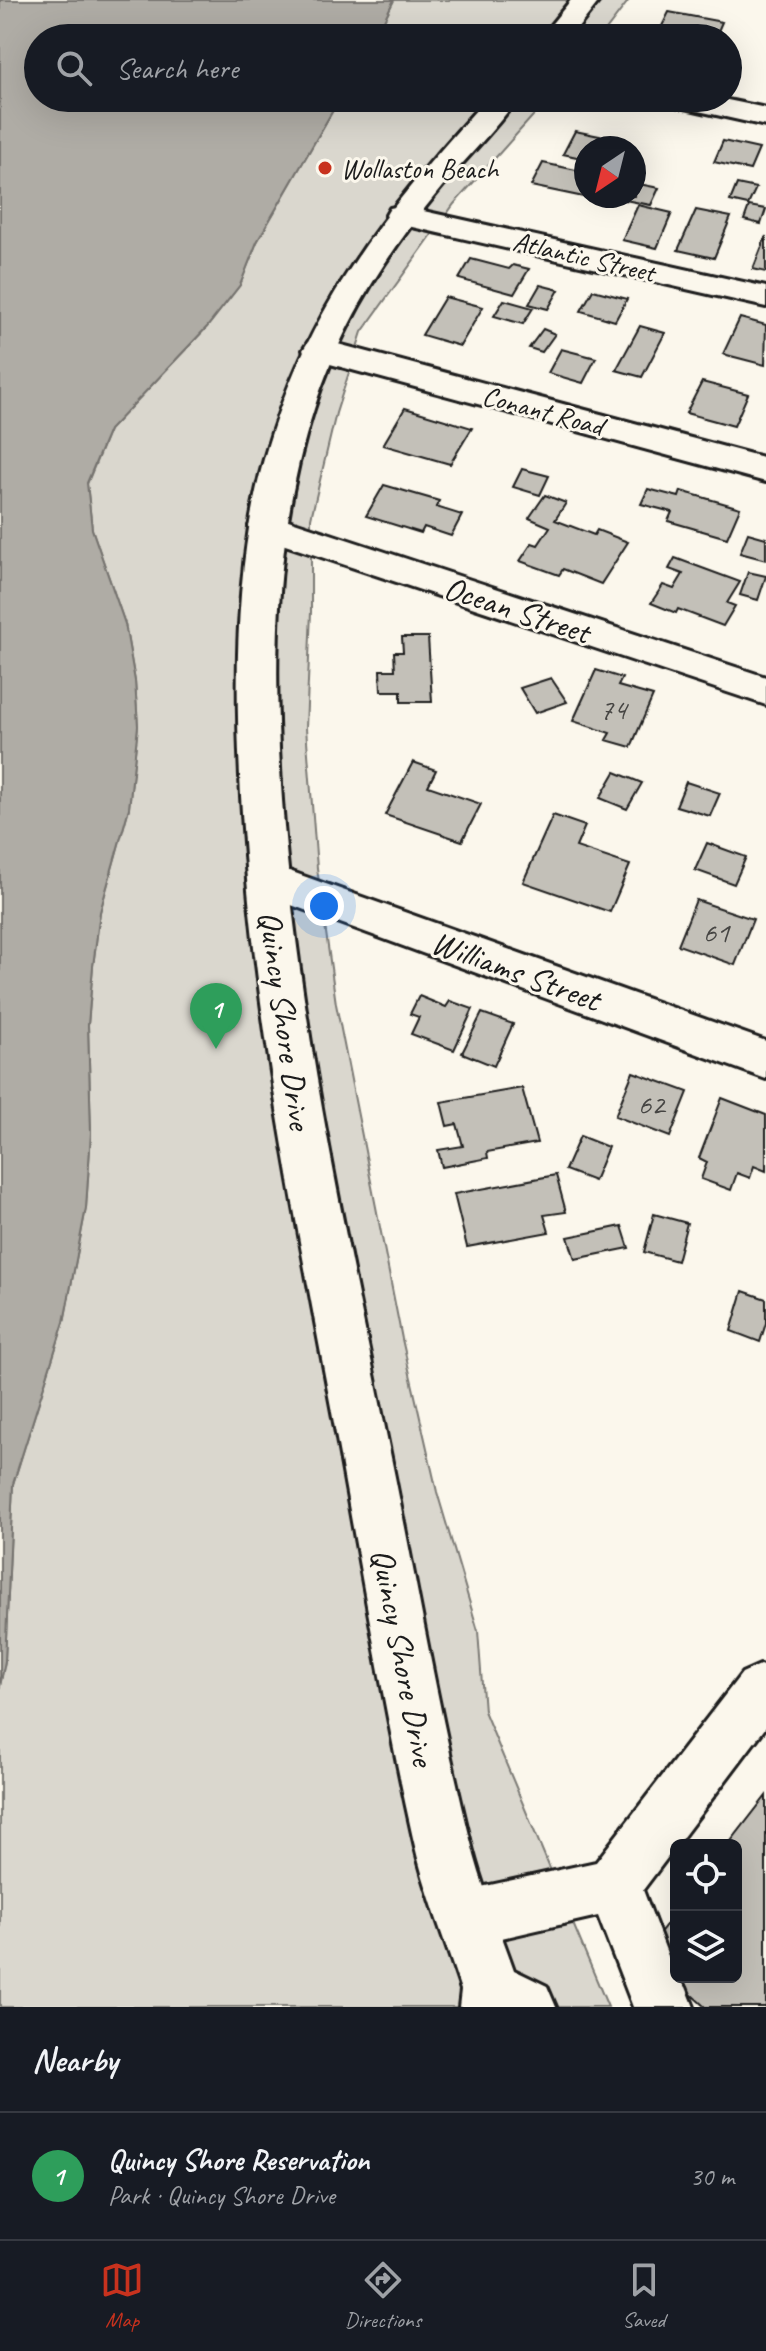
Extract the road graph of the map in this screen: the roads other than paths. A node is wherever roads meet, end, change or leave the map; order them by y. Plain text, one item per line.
1 (586, 0) edge
2 (566, 24) edge
3 (491, 112) edge
4 (742, 112) edge
5 (766, 117) edge
6 (401, 215) junction
7 (766, 297) edge
8 (319, 350) junction
9 (766, 470) edge
10 (267, 526) junction
11 (766, 691) edge
12 (267, 879) junction
13 (766, 1060) edge
14 (763, 1696) edge
15 (613, 1884) junction
16 (467, 1918) junction
17 (502, 2001) edge
18 (666, 2007) edge

1 - 2 main road
3 - 6 main road, Quincy Shore Drive
4 - 5 street
6 - 7 street, Atlantic Street
6 - 8 main road, Quincy Shore Drive
8 - 9 street, Conant Road
8 - 10 main road, Quincy Shore Drive
10 - 11 street, Ocean Street
10 - 12 main road, Quincy Shore Drive
12 - 13 street, Williams Street
12 - 16 main road, Quincy Shore Drive
14 - 15 street
15 - 16 street
15 - 18 street
16 - 17 main road, Quincy Shore Drive

